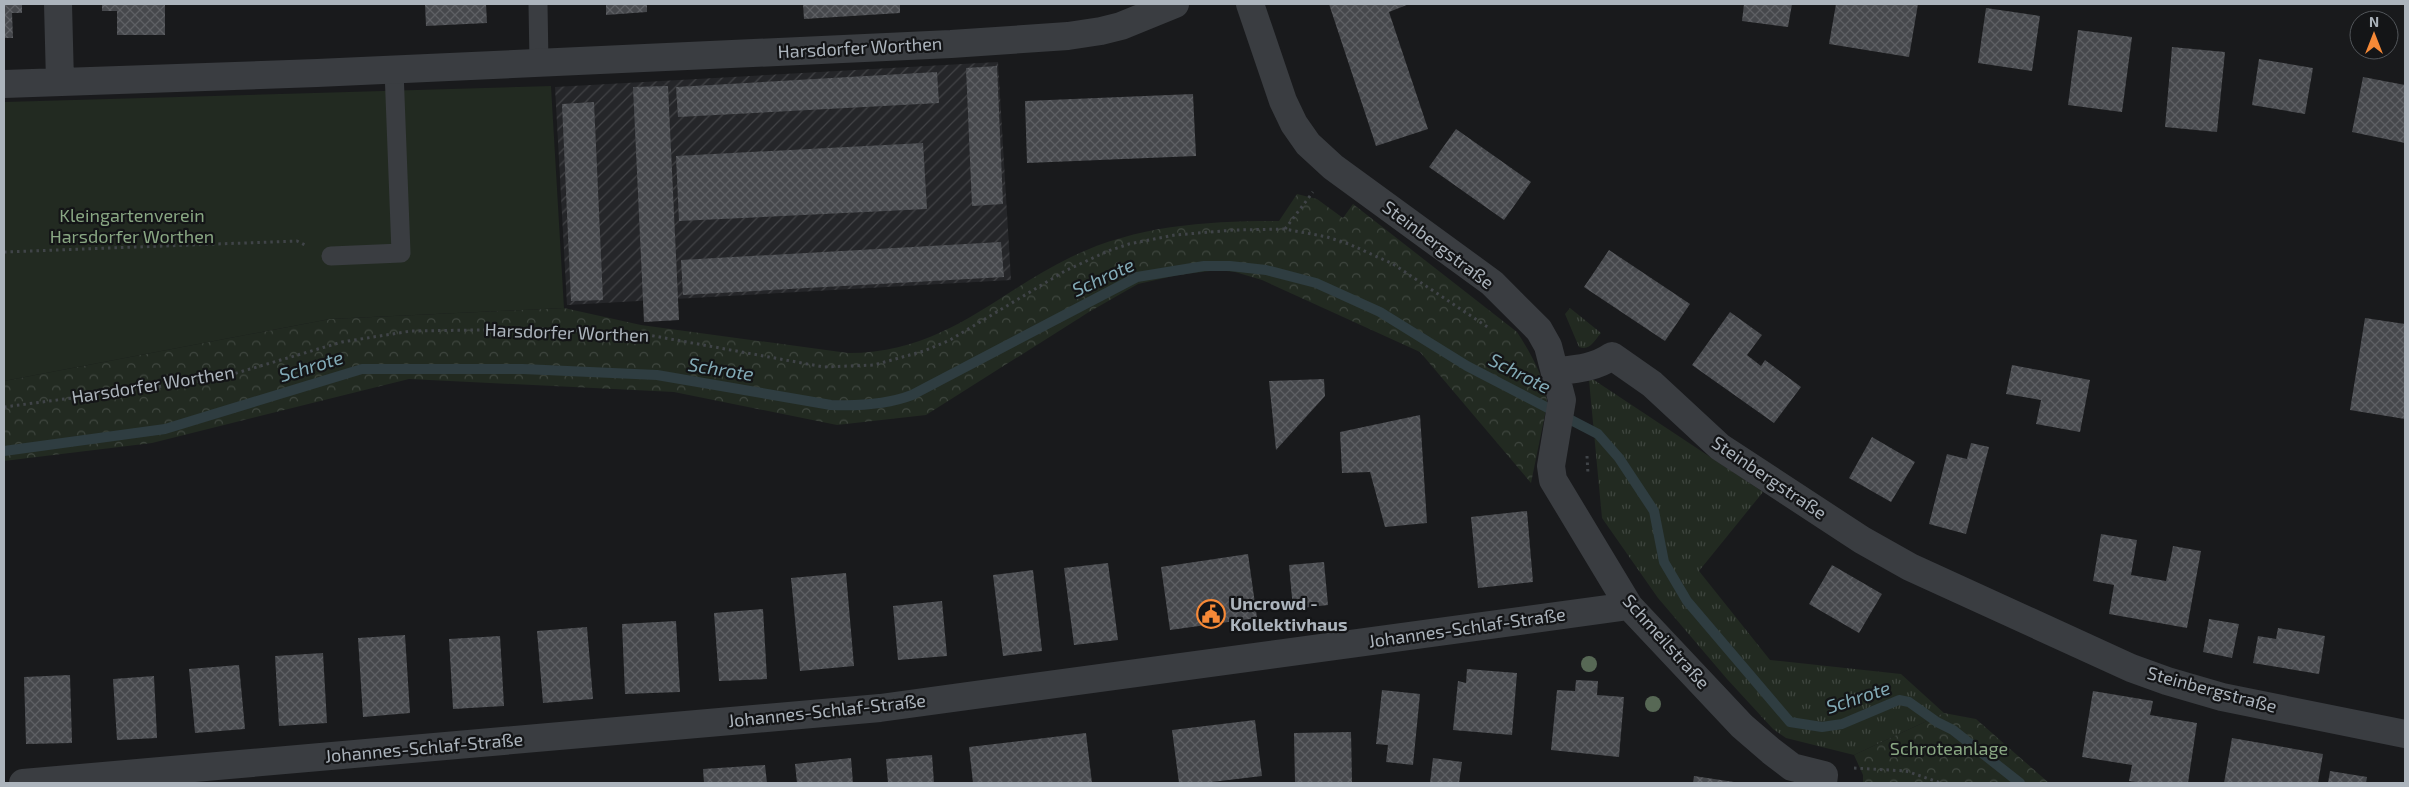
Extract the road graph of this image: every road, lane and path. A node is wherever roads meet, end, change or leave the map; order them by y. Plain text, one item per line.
1 (58, 4) edge
2 (538, 4) edge
3 (1175, 4) edge
4 (1250, 4) edge
5 (539, 63) junction
6 (394, 70) junction
7 (60, 82) junction
8 (4, 84) edge
9 (1333, 167) junction
10 (1285, 230) junction
11 (4, 252) edge
12 (331, 256) joint
13 (1495, 332) dead end
14 (1556, 371) junction
15 (4, 407) edge
16 (1629, 606) junction
17 (2405, 734) edge
18 (1851, 768) dead end
19 (23, 783) edge
20 (1823, 783) edge
21 (1941, 783) edge

1 - 7 street
2 - 5 lane
3 - 5 street, Harsdorfer Worthen
4 - 9 street, Steinbergstraße
5 - 6 street, Harsdorfer Worthen
6 - 7 street, Harsdorfer Worthen
6 - 12 lane
7 - 8 street, Harsdorfer Worthen
9 - 10 path
9 - 14 street, Steinbergstraße
10 - 13 path, Harsdorfer Worthen
10 - 15 path, Harsdorfer Worthen
11 - 12 path
14 - 16 street, Schmeilstraße
14 - 17 street, Steinbergstraße
16 - 19 street, Johannes-Schlaf-Straße
16 - 20 street, Schmeilstraße
18 - 21 path

